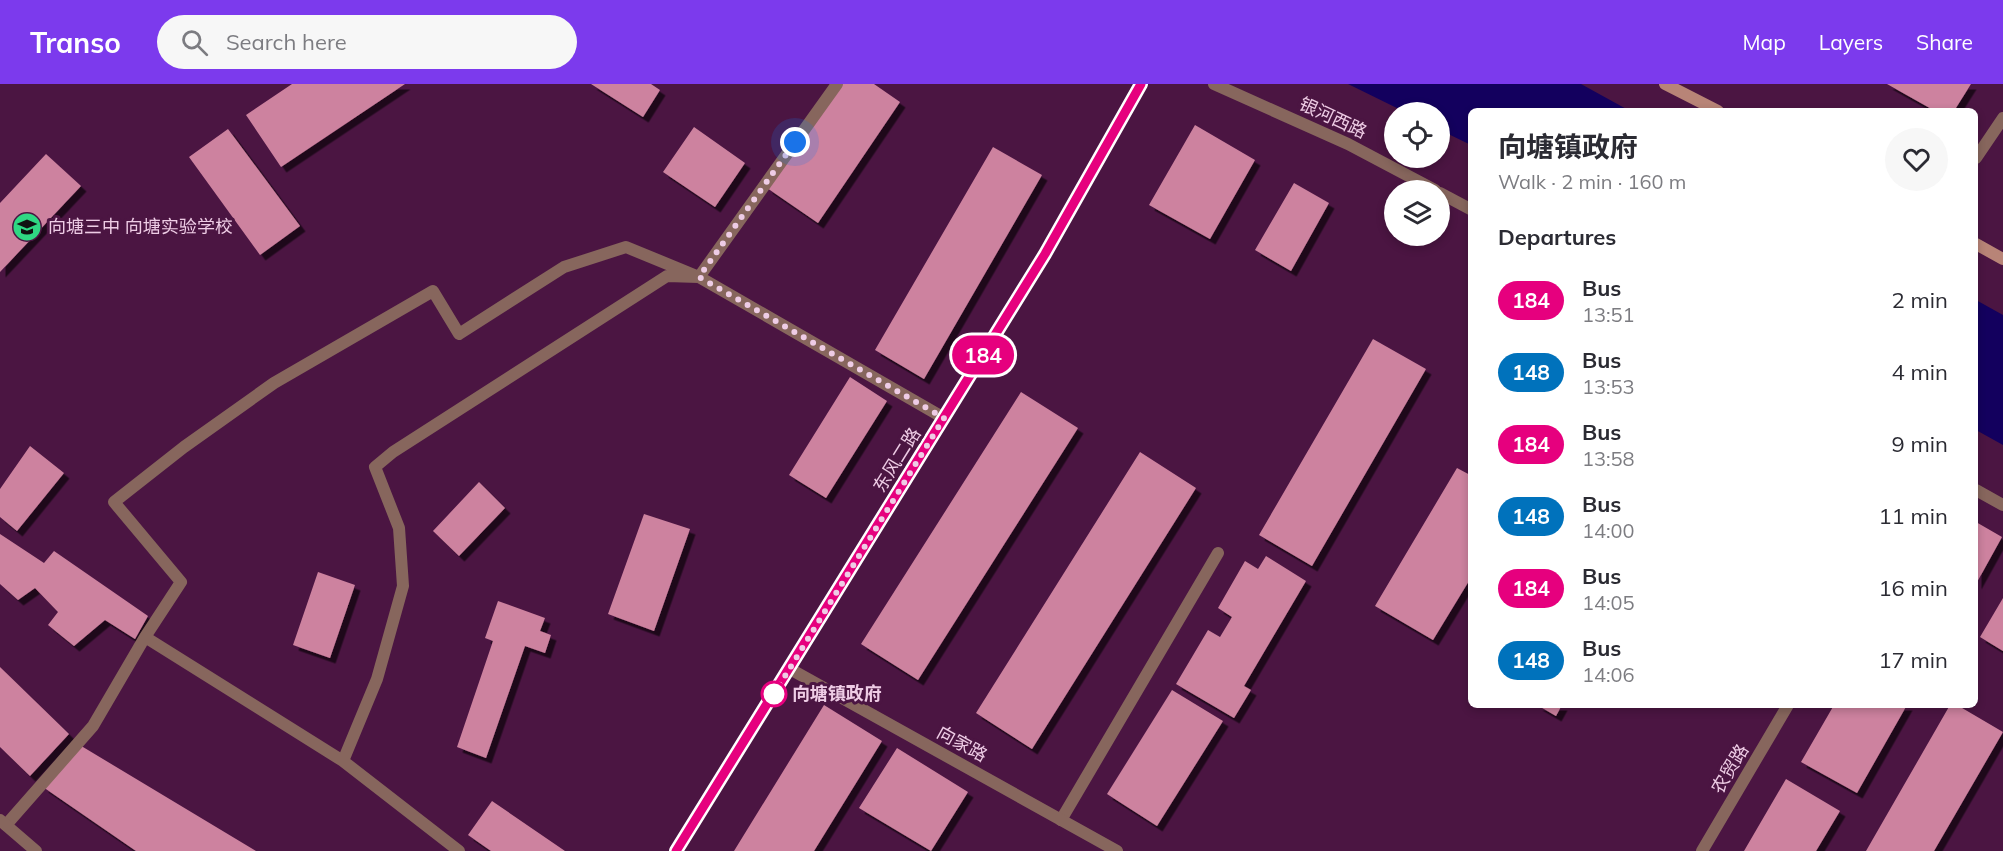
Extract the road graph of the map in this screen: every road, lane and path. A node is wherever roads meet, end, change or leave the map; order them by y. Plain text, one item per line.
1 (837, 84) edge
2 (1141, 84) edge
3 (1214, 84) edge
4 (1665, 84) edge
5 (1712, 108) edge
6 (2003, 118) edge
7 (1978, 155) edge
8 (1416, 180) edge
9 (1450, 199) edge
10 (1468, 208) edge
11 (1978, 245) edge
12 (2003, 259) edge
13 (699, 277) junction
14 (944, 418) junction
15 (1978, 491) edge
16 (2003, 505) edge
17 (1218, 553) dead end
18 (145, 637) junction
19 (790, 669) junction
20 (1786, 708) edge
21 (343, 761) junction
22 (1061, 820) junction
23 (3, 823) edge
24 (36, 851) edge
25 (459, 851) edge
26 (676, 851) edge
27 (1117, 851) edge
28 (1702, 851) edge

1 - 13 street
2 - 14 street, 东风二路
3 - 8 street, 银河西路
4 - 5 main road
6 - 7 street
9 - 10 street
11 - 12 main road
13 - 14 street
13 - 18 street
13 - 21 street
14 - 19 street, 东风二路
15 - 16 street
17 - 22 street
18 - 21 street
18 - 23 street
19 - 22 street, 向家路
19 - 26 street, 东风二路
20 - 28 street, 农贸路
21 - 25 street
22 - 27 street, 向家路
23 - 24 street

